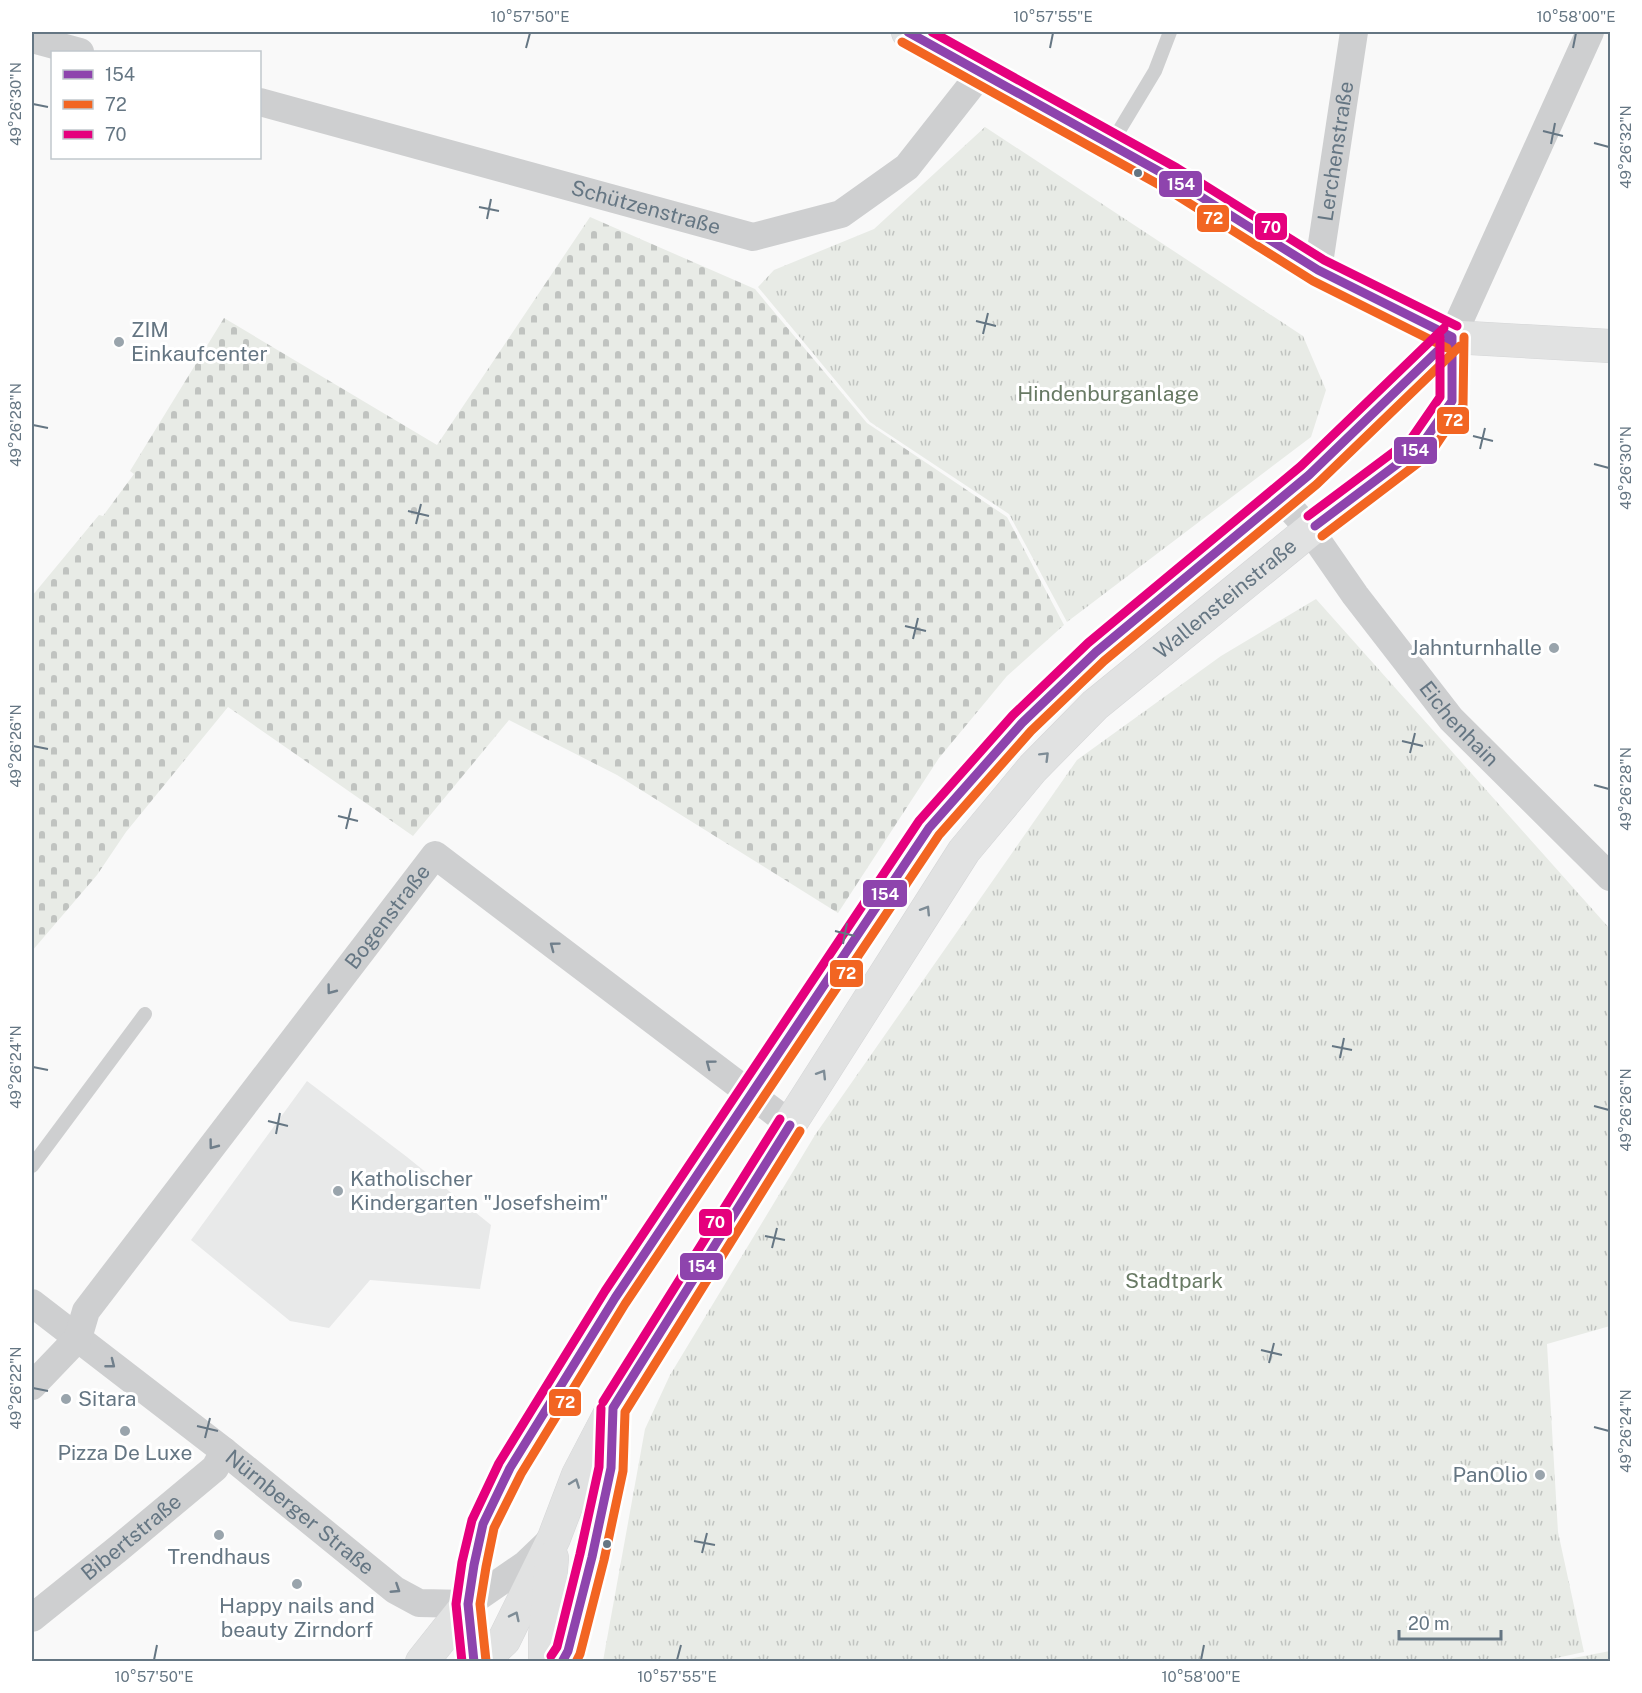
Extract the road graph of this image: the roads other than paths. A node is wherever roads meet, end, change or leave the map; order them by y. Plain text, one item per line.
1 (908, 32) edge
2 (1170, 32) edge
3 (1354, 32) edge
4 (1590, 32) edge
5 (32, 39) edge
6 (76, 51) edge
7 (981, 73) junction
8 (261, 102) edge
9 (1111, 144) junction
10 (1318, 270) junction
11 (1452, 337) junction
12 (1611, 346) edge
13 (1281, 498) junction
14 (1310, 530) junction
15 (1611, 877) edge
16 (144, 1014) dead end
17 (750, 1094) junction
18 (790, 1124) junction
19 (32, 1166) edge
20 (32, 1303) edge
21 (78, 1338) junction
22 (32, 1386) edge
23 (613, 1408) junction
24 (224, 1451) junction
25 (554, 1538) junction
26 (468, 1604) junction
27 (32, 1618) edge
28 (422, 1662) edge
29 (474, 1662) edge
30 (480, 1662) edge
31 (545, 1662) edge
32 (562, 1662) edge

1 - 7 main road
2 - 9 lane
3 - 10 street, Lerchenstraße
4 - 11 street
5 - 6 street
7 - 8 street, Schützenstraße
7 - 9 main road
9 - 10 main road
10 - 11 main road
11 - 12 main road
11 - 13 main road, Wallensteinstraße
11 - 14 main road, Wallensteinstraße
13 - 14 street, Eichenhain
13 - 17 main road, Wallensteinstraße
14 - 15 street, Eichenhain
18 -> 14 main road, Wallensteinstraße
16 - 19 lane
17 - 18 street, Bogenstraße
17 -> 21 street, Bogenstraße
17 - 26 main road, Wallensteinstraße
18 - 23 main road, Wallensteinstraße
20 - 21 street, Nürnberger Straße
21 - 22 street
21 -> 24 street, Nürnberger Straße
25 -> 23 main road, Wallensteinstraße
23 - 32 lane
24 -> 26 street, Nürnberger Straße
24 - 27 street, Bibertstraße
25 - 26 street, Wallensteinstraße
30 -> 25 main road, Wallensteinstraße
25 - 31 main road, Wallensteinstraße
26 - 28 main road, Wallensteinstraße
26 - 29 main road, Wallensteinstraße

